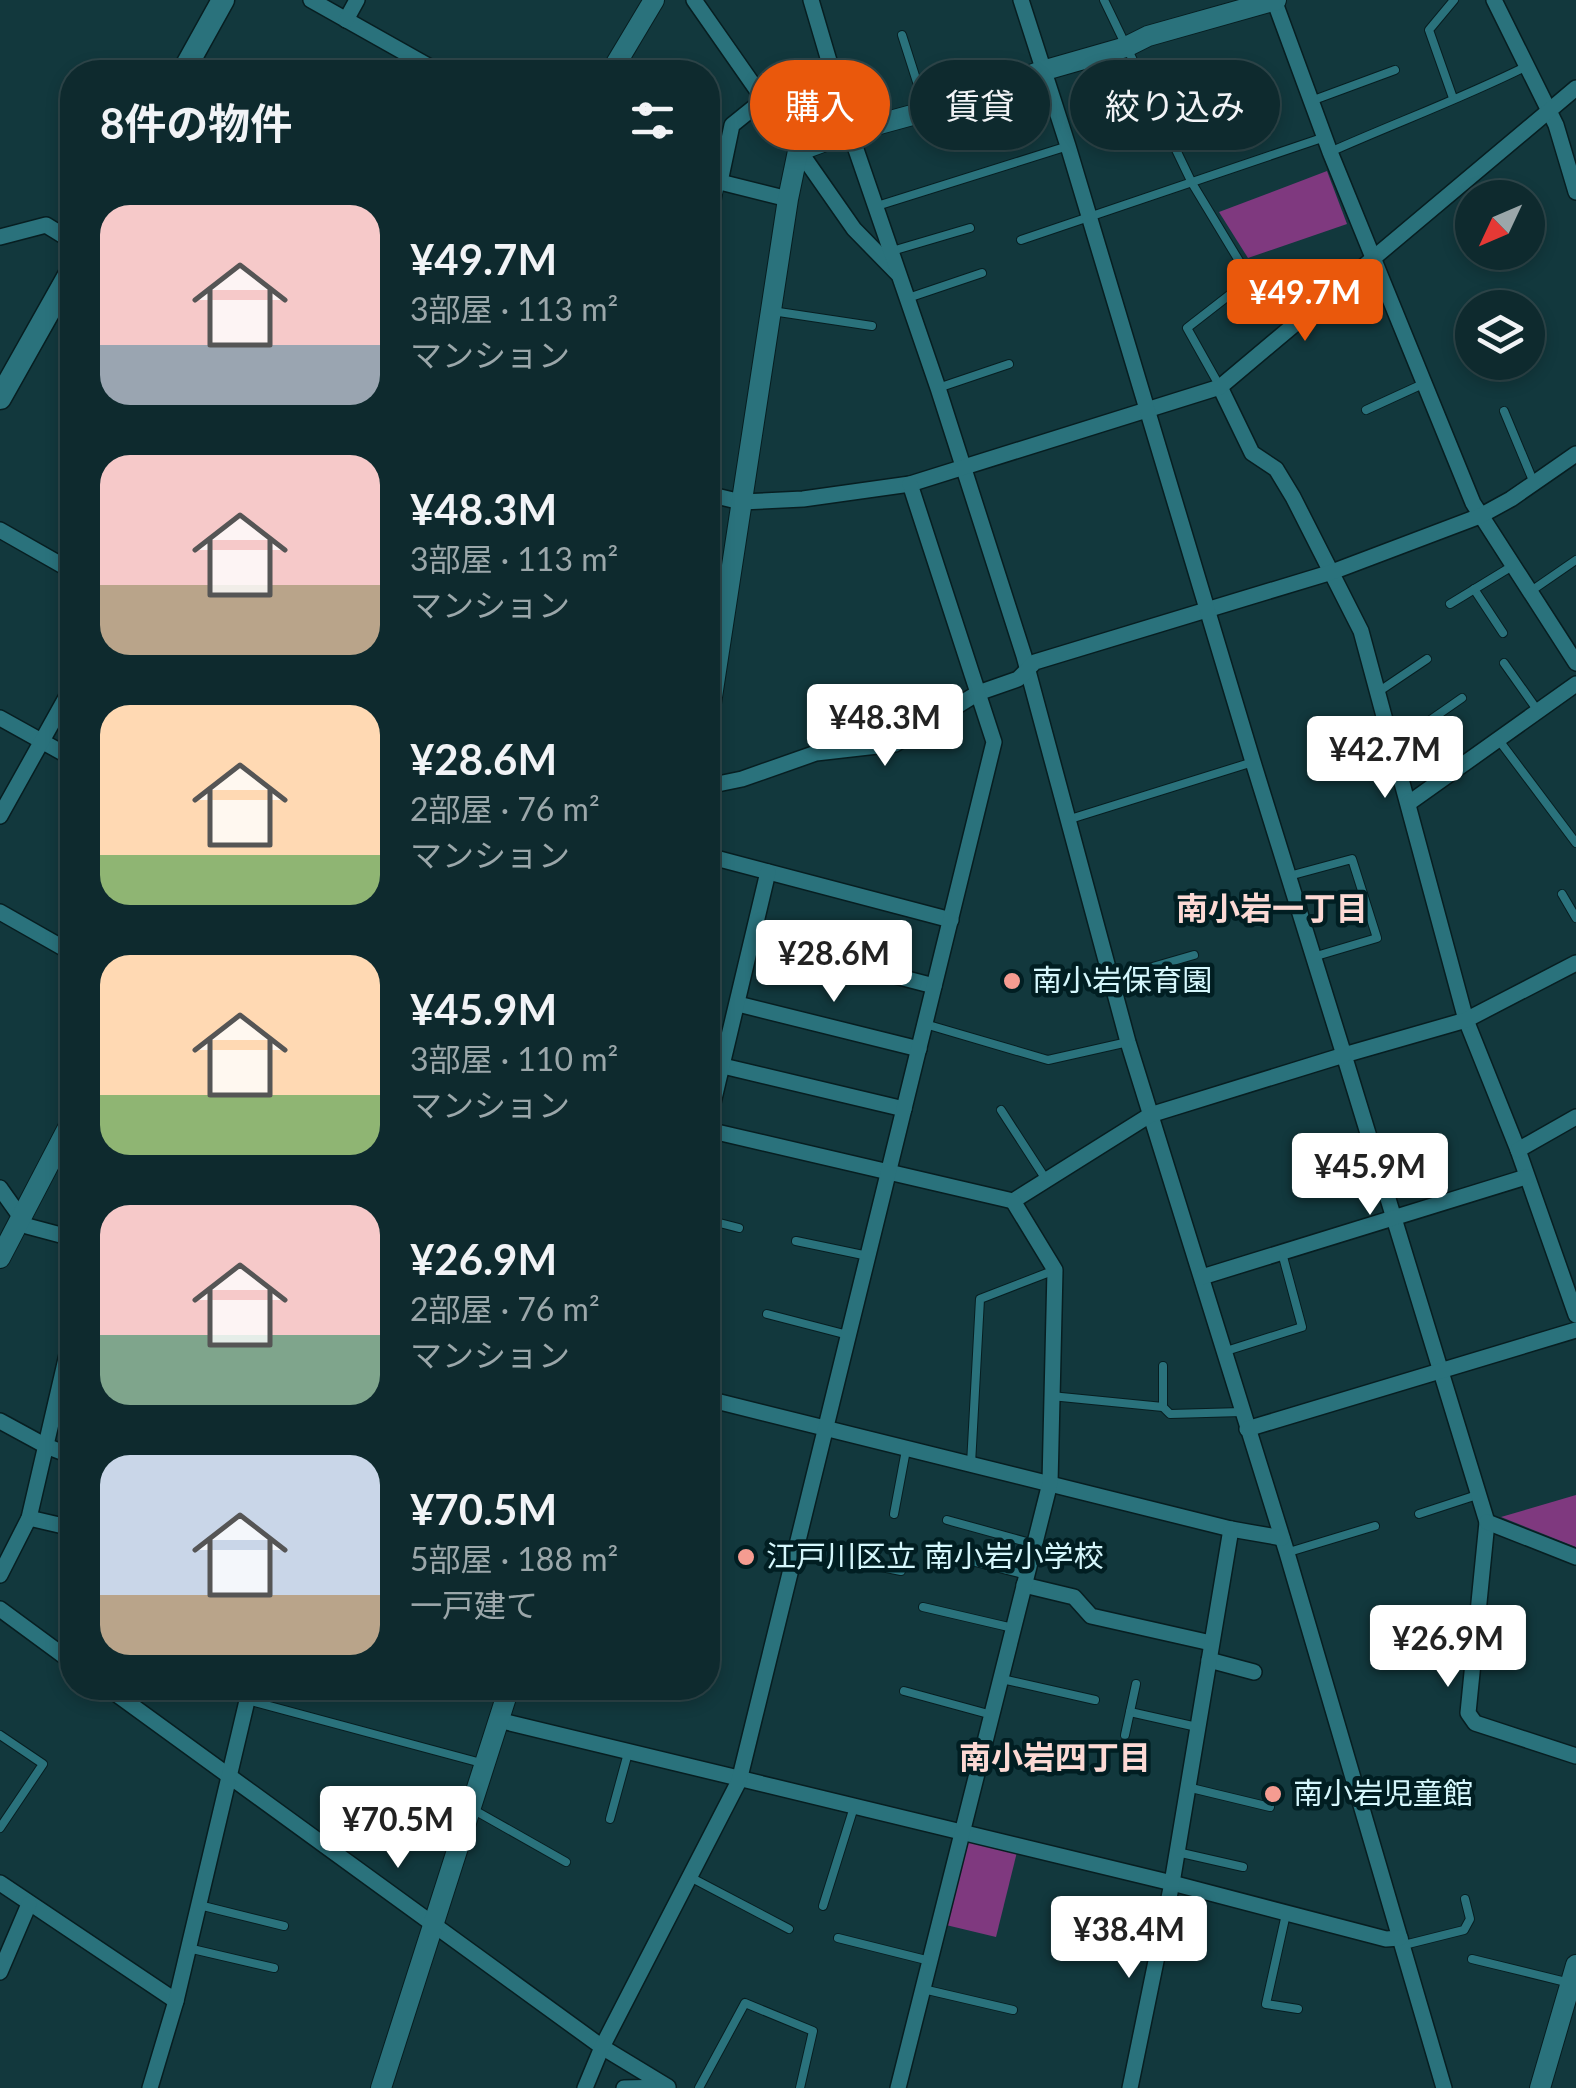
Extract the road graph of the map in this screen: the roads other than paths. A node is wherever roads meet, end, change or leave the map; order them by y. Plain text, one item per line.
1 (223, 0) edge
2 (311, 0) edge
3 (357, 0) edge
4 (654, 0) edge
5 (694, 0) edge
6 (811, 0) edge
7 (1021, 0) edge
8 (1104, 0) edge
9 (1275, 0) edge
10 (1454, 0) edge
11 (1494, 0) edge
12 (346, 20) junction
13 (902, 35) dead end
14 (1126, 47) junction
15 (190, 60) edge
16 (413, 60) edge
17 (618, 60) edge
18 (829, 60) edge
19 (1039, 60) edge
20 (910, 61) edge
21 (1527, 66) junction
22 (1050, 69) edge
23 (1395, 70) dead end
24 (750, 81) edge
25 (1576, 88) edge
26 (1050, 94) edge
27 (1453, 98) junction
28 (1311, 101) junction
29 (750, 110) edge
30 (1548, 110) junction
31 (1327, 144) junction
32 (1068, 146) junction
33 (857, 150) edge
34 (798, 151) joint
35 (720, 162) edge
36 (1573, 172) edge
37 (720, 182) edge
38 (1192, 183) junction
39 (1576, 192) edge
40 (788, 199) junction
41 (877, 206) junction
42 (1090, 218) junction
43 (970, 228) dead end
44 (60, 234) edge
45 (0, 237) edge
46 (1021, 240) dead end
47 (892, 251) junction
48 (1373, 256) junction
49 (982, 274) dead end
50 (901, 278) junction
51 (60, 291) edge
52 (908, 298) junction
53 (770, 311) junction
54 (872, 326) dead end
55 (1009, 364) dead end
56 (1425, 383) junction
57 (1220, 387) junction
58 (938, 388) junction
59 (0, 398) edge
60 (1366, 410) dead end
61 (1147, 411) junction
62 (1504, 411) dead end
63 (1576, 454) edge
64 (962, 467) junction
65 (1534, 483) junction
66 (910, 484) junction
67 (720, 497) edge
68 (741, 502) junction
69 (1480, 516) junction
70 (0, 530) edge
71 (1576, 560) edge
72 (60, 564) edge
73 (1514, 565) junction
74 (1332, 572) junction
75 (1474, 590) junction
76 (1531, 591) junction
77 (1450, 604) dead end
78 (1207, 608) junction
79 (1503, 633) dead end
80 (720, 643) edge
81 (1428, 659) dead end
82 (1504, 663) dead end
83 (1576, 663) edge
84 (1028, 671) junction
85 (1576, 684) edge
86 (1378, 692) junction
87 (978, 694) junction
88 (1462, 698) dead end
89 (60, 708) edge
90 (1538, 711) junction
91 (0, 718) edge
92 (1498, 740) junction
93 (41, 741) junction
94 (1393, 746) junction
95 (60, 751) edge
96 (1253, 762) junction
97 (720, 784) edge
98 (1409, 803) junction
99 (0, 816) edge
100 (1067, 820) junction
101 (1576, 843) edge
102 (720, 859) edge
103 (768, 872) junction
104 (1288, 876) junction
105 (1562, 894) dead end
106 (0, 912) edge
107 (1576, 918) edge
108 (950, 920) junction
109 (753, 939) junction
110 (60, 946) edge
111 (1194, 955) dead end
112 (1313, 957) junction
113 (1576, 963) edge
114 (1111, 979) junction
115 (934, 986) junction
116 (738, 1004) junction
117 (1466, 1020) junction
118 (925, 1024) junction
119 (1128, 1042) junction
120 (919, 1050) junction
121 (1344, 1055) junction
122 (722, 1066) junction
123 (720, 1075) edge
124 (904, 1108) junction
125 (1001, 1110) dead end
126 (1150, 1115) junction
127 (1576, 1117) edge
128 (720, 1130) edge
129 (60, 1142) edge
130 (1518, 1150) junction
131 (889, 1172) junction
132 (1526, 1176) junction
133 (1046, 1181) junction
134 (0, 1188) edge
135 (1013, 1201) junction
136 (20, 1216) junction
137 (1394, 1218) junction
138 (720, 1223) edge
139 (739, 1228) dead end
140 (60, 1235) edge
141 (796, 1240) dead end
142 (1282, 1253) junction
143 (868, 1256) junction
144 (0, 1258) edge
145 (1055, 1270) junction
146 (1202, 1278) junction
147 (768, 1314) dead end
148 (1576, 1314) edge
149 (1576, 1330) edge
150 (848, 1336) junction
151 (1224, 1352) junction
152 (1163, 1366) dead end
153 (1440, 1372) junction
154 (60, 1385) edge
155 (1051, 1396) junction
156 (720, 1402) edge
157 (1163, 1406) junction
158 (1245, 1420) junction
159 (0, 1421) edge
160 (825, 1427) junction
161 (46, 1446) junction
162 (906, 1448) junction
163 (60, 1451) edge
164 (971, 1464) junction
165 (1050, 1484) junction
166 (1476, 1495) junction
167 (894, 1514) dead end
168 (1419, 1514) dead end
169 (30, 1518) junction
170 (947, 1520) dead end
171 (1486, 1522) junction
172 (60, 1525) edge
173 (1375, 1526) dead end
174 (1230, 1529) junction
175 (1034, 1544) junction
176 (1285, 1545) junction
177 (796, 1549) junction
178 (936, 1552) dead end
179 (1576, 1557) edge
180 (901, 1571) dead end
181 (0, 1575) edge
182 (1026, 1580) junction
183 (923, 1607) dead end
184 (0, 1609) edge
185 (1013, 1628) junction
186 (1210, 1651) junction
187 (60, 1653) edge
188 (1254, 1672) dead end
189 (1001, 1679) junction
190 (1136, 1684) dead end
191 (904, 1691) dead end
192 (124, 1700) edge
193 (248, 1700) edge
194 (269, 1700) edge
195 (505, 1700) edge
196 (1096, 1700) dead end
197 (1130, 1712) junction
198 (992, 1715) junction
199 (498, 1720) junction
200 (1198, 1728) junction
201 (0, 1735) edge
202 (1125, 1735) dead end
203 (628, 1753) junction
204 (1576, 1756) edge
205 (484, 1764) junction
206 (229, 1776) junction
207 (739, 1781) junction
208 (1188, 1787) junction
209 (854, 1807) junction
210 (1270, 1807) dead end
211 (470, 1808) junction
212 (610, 1819) dead end
213 (0, 1828) edge
214 (962, 1832) junction
215 (1177, 1852) junction
216 (566, 1862) dead end
217 (1243, 1866) dead end
218 (690, 1876) junction
219 (0, 1883) edge
220 (1172, 1883) junction
221 (1465, 1898) dead end
222 (29, 1904) junction
223 (198, 1905) junction
224 (824, 1906) dead end
225 (1286, 1914) junction
226 (434, 1925) junction
227 (284, 1926) dead end
228 (789, 1929) dead end
229 (838, 1938) dead end
230 (1401, 1942) junction
231 (188, 1948) junction
232 (1472, 1958) dead end
233 (930, 1961) junction
234 (274, 1968) dead end
235 (0, 1972) edge
236 (1573, 1974) edge
237 (923, 1989) junction
238 (176, 2001) junction
239 (1298, 2009) dead end
240 (1014, 2010) dead end
241 (602, 2047) junction
242 (669, 2087) edge
243 (150, 2088) edge
244 (381, 2088) edge
245 (585, 2088) edge
246 (624, 2088) edge
247 (699, 2088) edge
248 (800, 2088) edge
249 (898, 2088) edge
250 (1130, 2088) edge
251 (1444, 2088) edge
252 (1540, 2088) edge

1 - 15 main road
2 - 12 street
3 - 12 street
4 - 17 street
5 - 24 street
6 - 18 street
7 - 19 street
8 - 14 lane
9 - 14 street
9 - 28 street
10 - 27 lane
11 - 21 street
12 - 16 street
13 - 20 lane
14 - 22 street
14 - 38 lane
21 - 27 lane
21 - 30 street
23 - 28 lane
25 - 30 street
26 - 32 street
27 - 31 lane
28 - 31 street
29 - 35 street
30 - 36 street
30 - 48 street
31 - 38 lane
31 - 48 street
32 - 41 lane
32 - 42 street
33 - 41 street
34 - 40 street
34 - 50 street
36 - 39 street
37 - 40 street
38 - 42 lane
38 - 57 lane
40 - 53 street
41 - 47 street
42 - 46 lane
42 - 61 street
43 - 47 lane
44 - 45 street
47 - 50 street
48 - 56 street
48 - 57 street
49 - 52 lane
50 - 52 street
51 - 59 main road
52 - 58 street
53 - 54 lane
53 - 68 street
55 - 58 lane
56 - 60 lane
56 - 69 street
57 - 61 street
57 - 74 street
58 - 64 street
61 - 64 street
61 - 78 street
62 - 65 lane
63 - 65 street
64 - 66 street
64 - 84 street
65 - 69 street
66 - 68 street
66 - 87 street
67 - 68 street
68 - 80 street
69 - 73 street
69 - 74 street
70 - 72 street
71 - 76 lane
73 - 75 lane
73 - 76 street
74 - 78 street
74 - 86 street
75 - 77 lane
75 - 79 lane
76 - 83 street
78 - 84 street
78 - 96 street
81 - 86 lane
82 - 90 lane
84 - 87 street
84 - 100 street
85 - 90 street
86 - 94 street
87 - 97 street
87 - 108 street
88 - 94 lane
89 - 93 street
90 - 92 street
91 - 93 street
92 - 98 street
92 - 101 lane
93 - 95 street
93 - 99 street
94 - 98 street
96 - 100 lane
96 - 104 street
98 - 117 street
100 - 114 street
102 - 103 street
103 - 108 street
103 - 109 street
104 - 112 street
104 - 112 lane
105 - 107 lane
106 - 110 street
108 - 115 street
109 - 115 street
109 - 116 street
111 - 114 lane
112 - 121 street
113 - 117 street
114 - 119 street
115 - 118 street
116 - 120 street
116 - 122 street
117 - 121 street
117 - 130 street
118 - 119 lane
118 - 120 street
119 - 126 street
120 - 124 street
121 - 126 street
121 - 137 street
122 - 123 street
122 - 124 street
124 - 131 street
125 - 133 lane
126 - 133 street
126 - 146 street
127 - 130 street
128 - 131 street
129 - 136 street
130 - 132 street
131 - 135 street
131 - 143 street
132 - 137 street
132 - 148 street
133 - 135 street
134 - 136 street
135 - 145 street
136 - 140 street
136 - 144 street
137 - 142 street
137 - 153 street
138 - 139 lane
141 - 143 lane
142 - 146 street
142 - 151 lane
143 - 150 street
145 - 155 street
145 - 164 lane
146 - 151 street
147 - 150 lane
149 - 153 street
150 - 160 street
151 - 158 street
152 - 157 lane
153 - 158 street
153 - 166 street
154 - 161 street
155 - 157 lane
155 - 165 street
156 - 160 street
157 - 158 lane
158 - 176 street
159 - 161 street
160 - 162 street
160 - 177 street
161 - 163 street
161 - 169 street
162 - 164 street
162 - 167 lane
164 - 165 street
165 - 174 street
165 - 175 street
166 - 168 lane
166 - 171 street
169 - 172 street
169 - 181 street
170 - 175 lane
171 - 179 street
171 - 204 street
173 - 176 lane
174 - 176 street
174 - 186 street
175 - 182 street
176 - 230 street
177 - 180 lane
177 - 207 street
178 - 182 lane
182 - 185 street
182 - 186 street
183 - 185 lane
184 - 187 street
185 - 189 street
186 - 188 street
186 - 200 street
189 - 196 lane
189 - 198 street
190 - 197 lane
191 - 198 lane
192 - 206 street
193 - 206 street
194 - 205 lane
195 - 199 street
197 - 200 lane
197 - 202 lane
198 - 214 street
199 - 203 street
199 - 205 street
200 - 208 street
201 - 213 lane
203 - 207 street
203 - 212 lane
205 - 211 street
206 - 223 street
206 - 226 street
207 - 209 street
207 - 218 street
208 - 210 lane
208 - 215 street
209 - 214 street
209 - 224 lane
211 - 216 lane
211 - 226 street
214 - 220 street
214 - 233 street
215 - 217 lane
215 - 220 street
218 - 228 lane
218 - 241 street
219 - 222 street
220 - 225 street
220 - 250 street
221 - 230 lane
222 - 235 street
222 - 238 street
223 - 227 lane
223 - 231 street
225 - 230 street
225 - 239 lane
226 - 241 street
226 - 244 street
229 - 233 lane
230 - 251 street
231 - 234 lane
231 - 238 street
232 - 236 lane
233 - 237 street
236 - 252 street
237 - 240 lane
237 - 249 street
238 - 243 street
241 - 242 street
241 - 245 street
242 - 246 street
247 - 248 lane

